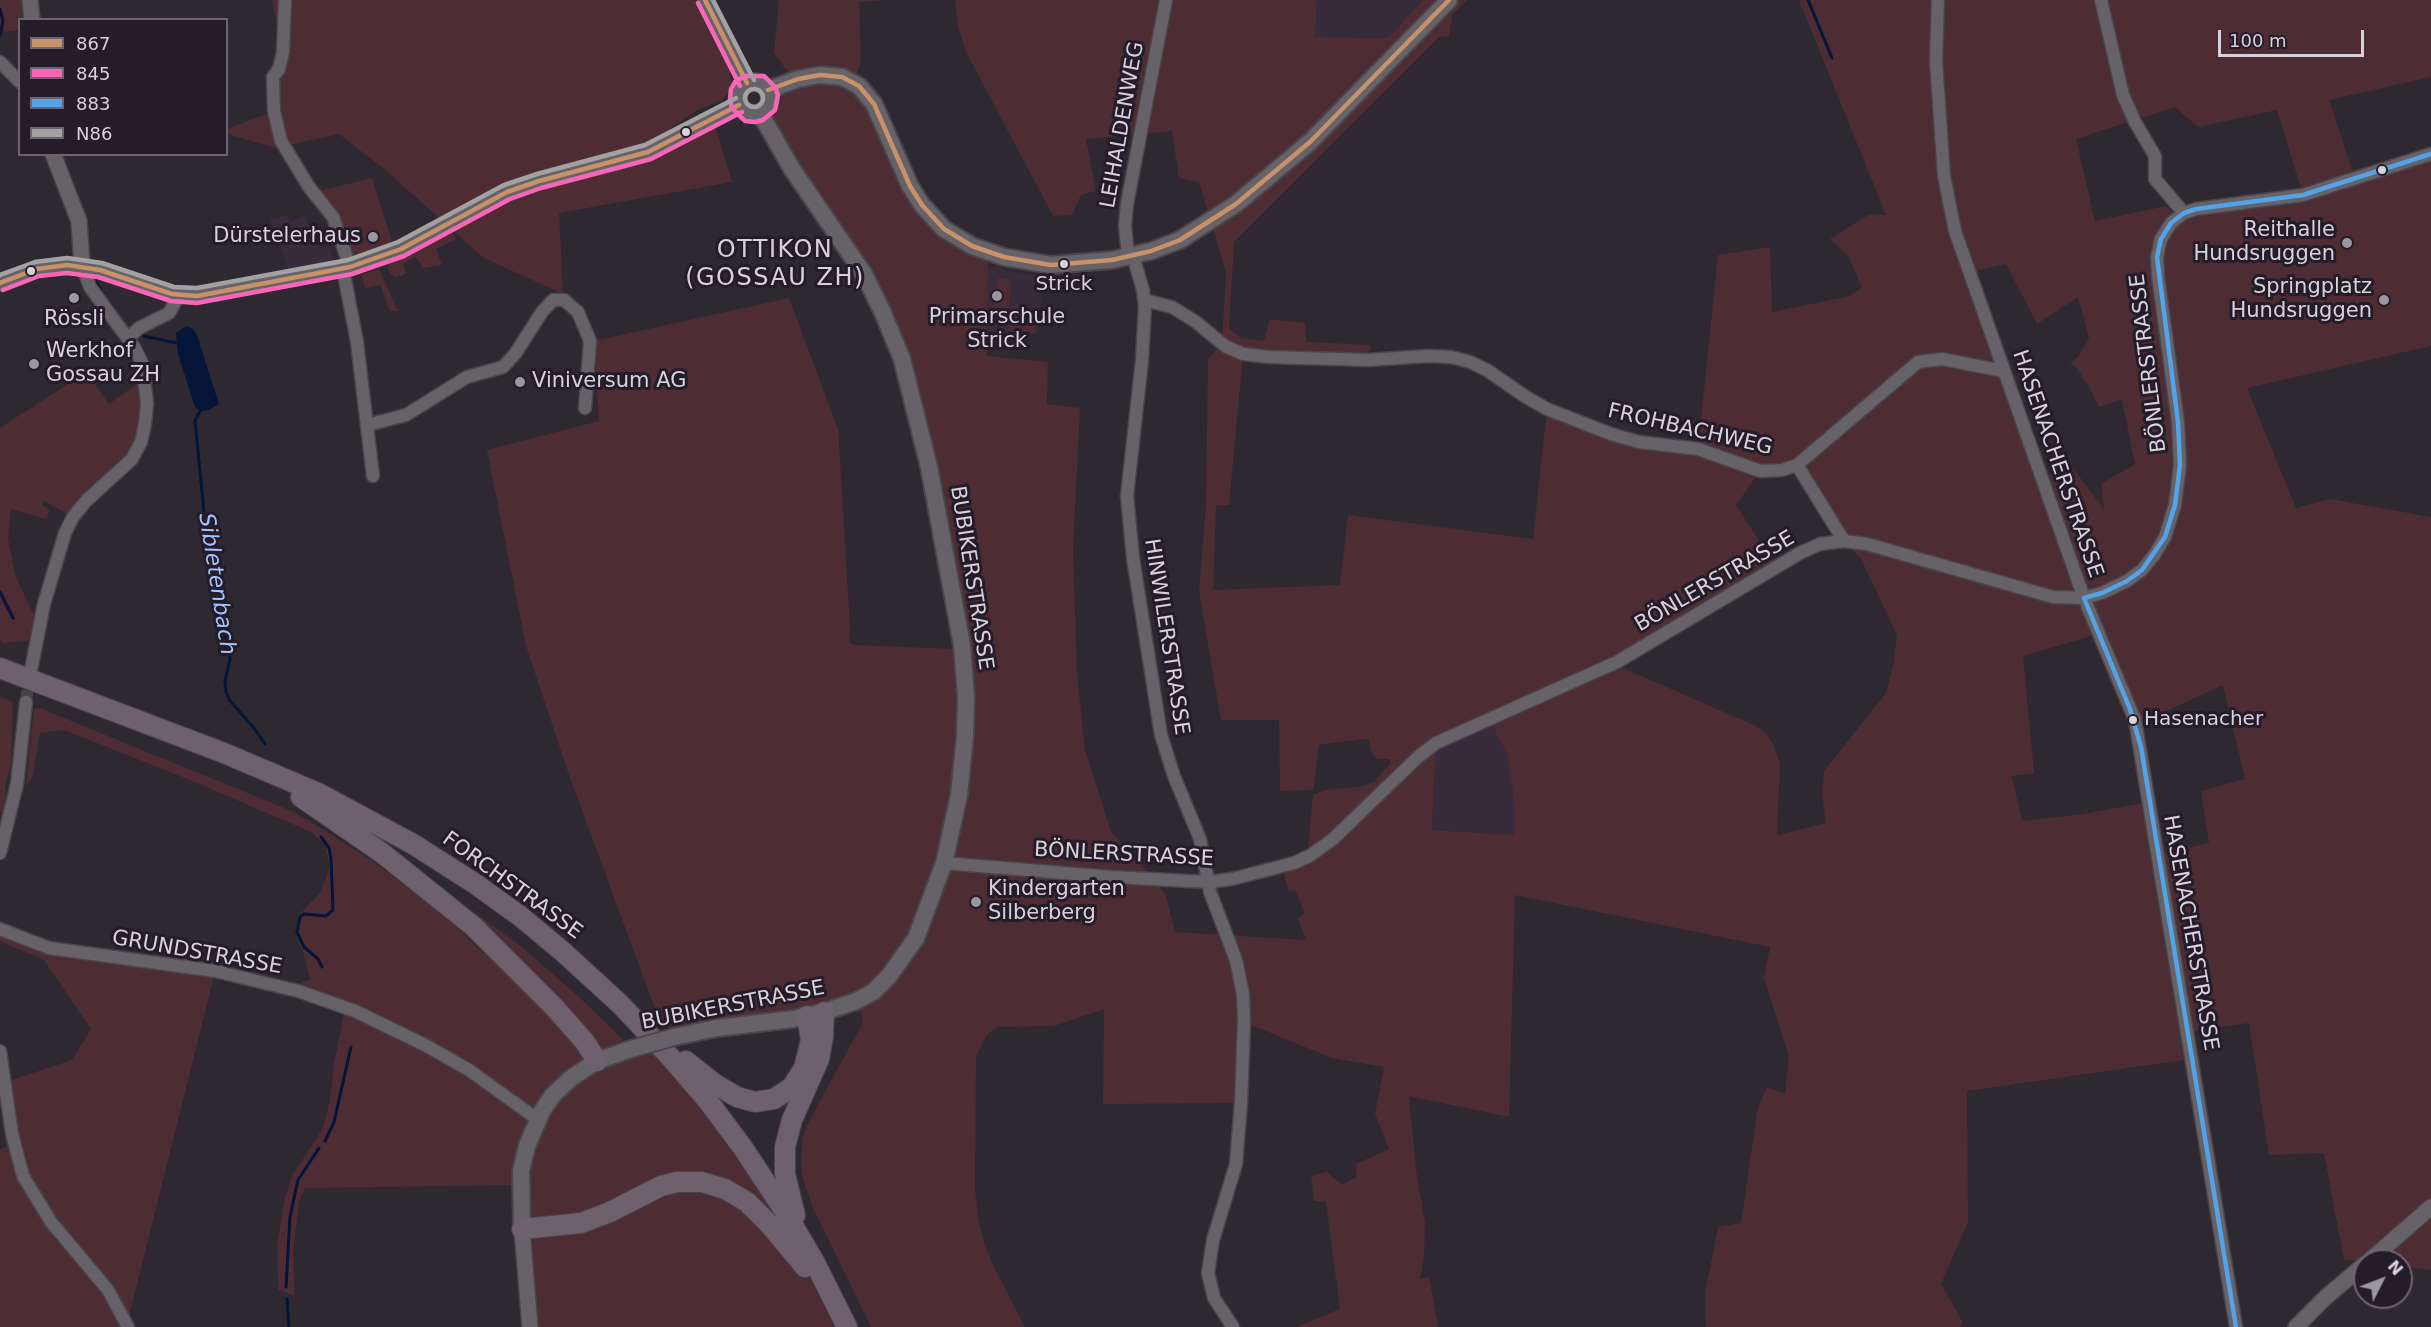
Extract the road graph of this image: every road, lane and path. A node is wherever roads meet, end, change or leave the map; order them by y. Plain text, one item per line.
1 (30, 0) edge
2 (285, 0) edge
3 (705, 0) edge
4 (1166, 0) edge
5 (1449, 0) edge
6 (1938, 0) edge
7 (2101, 0) edge
8 (32, 18) edge
9 (0, 62) edge
10 (18, 80) edge
11 (747, 83) junction
12 (768, 90) junction
13 (739, 105) junction
14 (760, 114) junction
15 (2431, 154) edge
16 (54, 156) edge
17 (2184, 213) junction
18 (1131, 257) junction
19 (82, 266) junction
20 (346, 268) junction
21 (0, 283) edge
22 (179, 295) junction
23 (1144, 300) junction
24 (128, 339) junction
25 (2003, 371) junction
26 (585, 408) dead end
27 (367, 424) junction
28 (1797, 465) junction
29 (373, 476) dead end
30 (1844, 541) junction
31 (2084, 598) junction
32 (0, 668) edge
33 (31, 670) tunnel mouth
34 (0, 680) edge
35 (26, 702) tunnel mouth
36 (301, 797) junction
37 (0, 852) edge
38 (944, 863) junction
39 (1208, 882) junction
40 (0, 929) edge
41 (815, 1015) junction
42 (643, 1027) junction
43 (0, 1051) edge
44 (597, 1061) junction
45 (537, 1119) junction
46 (2431, 1207) edge
47 (522, 1229) junction
48 (802, 1240) junction
49 (2383, 1249) edge
50 (805, 1268) junction
51 (2353, 1274) edge
52 (128, 1326) edge
53 (530, 1327) edge
54 (835, 1327) edge
55 (847, 1327) edge
56 (1233, 1327) edge
57 (2236, 1327) edge
58 (2296, 1327) edge

1 - 8 street
2 - 20 street
3 - 11 street
4 - 18 street, LEIHALDENWEG
5 - 18 main road
6 - 25 street, HASENACHERSTRASSE
7 - 17 street
9 - 10 street
11 - 12 main road
11 - 13 main road
12 - 14 main road
12 - 18 main road
13 - 14 main road
13 - 20 street
14 - 38 main road, BUBIKERSTRASSE
15 - 17 street
16 - 19 street
17 - 31 street, BÖNLERSTRASSE
18 - 23 street, HINWILERSTRASSE
19 - 21 street
19 - 22 street
19 - 24 street
20 - 22 street
20 - 27 street
22 - 24 street
23 - 28 street, FROHBACHWEG
23 - 39 street, HINWILERSTRASSE
24 - 33 street
25 - 28 street, FROHBACHWEG
25 - 31 street, HASENACHERSTRASSE
26 - 27 street
27 - 29 street
28 - 30 street
30 - 31 street, BÖNLERSTRASSE
30 - 39 street, BÖNLERSTRASSE
31 - 57 street, HASENACHERSTRASSE
32 - 42 highway, FORCHSTRASSE
34 - 36 highway, FORCHSTRASSE
35 - 37 street
36 - 44 highway
36 - 50 highway, FORCHSTRASSE
38 - 39 street, BÖNLERSTRASSE
38 - 41 main road, BUBIKERSTRASSE
39 - 56 street, HINWILERSTRASSE
40 - 45 street, GRUNDSTRASSE
41 - 42 highway
41 - 44 main road, BUBIKERSTRASSE, bridge
41 - 48 highway
42 - 48 highway, FORCHSTRASSE
43 - 52 street
44 - 45 main road, BUBIKERSTRASSE
45 - 47 main road, BUBIKERSTRASSE
46 - 49 street
47 - 50 highway
47 - 53 street, BUBIKERSTRASSE
48 - 55 highway, FORCHSTRASSE
50 - 54 highway, FORCHSTRASSE
51 - 58 street

